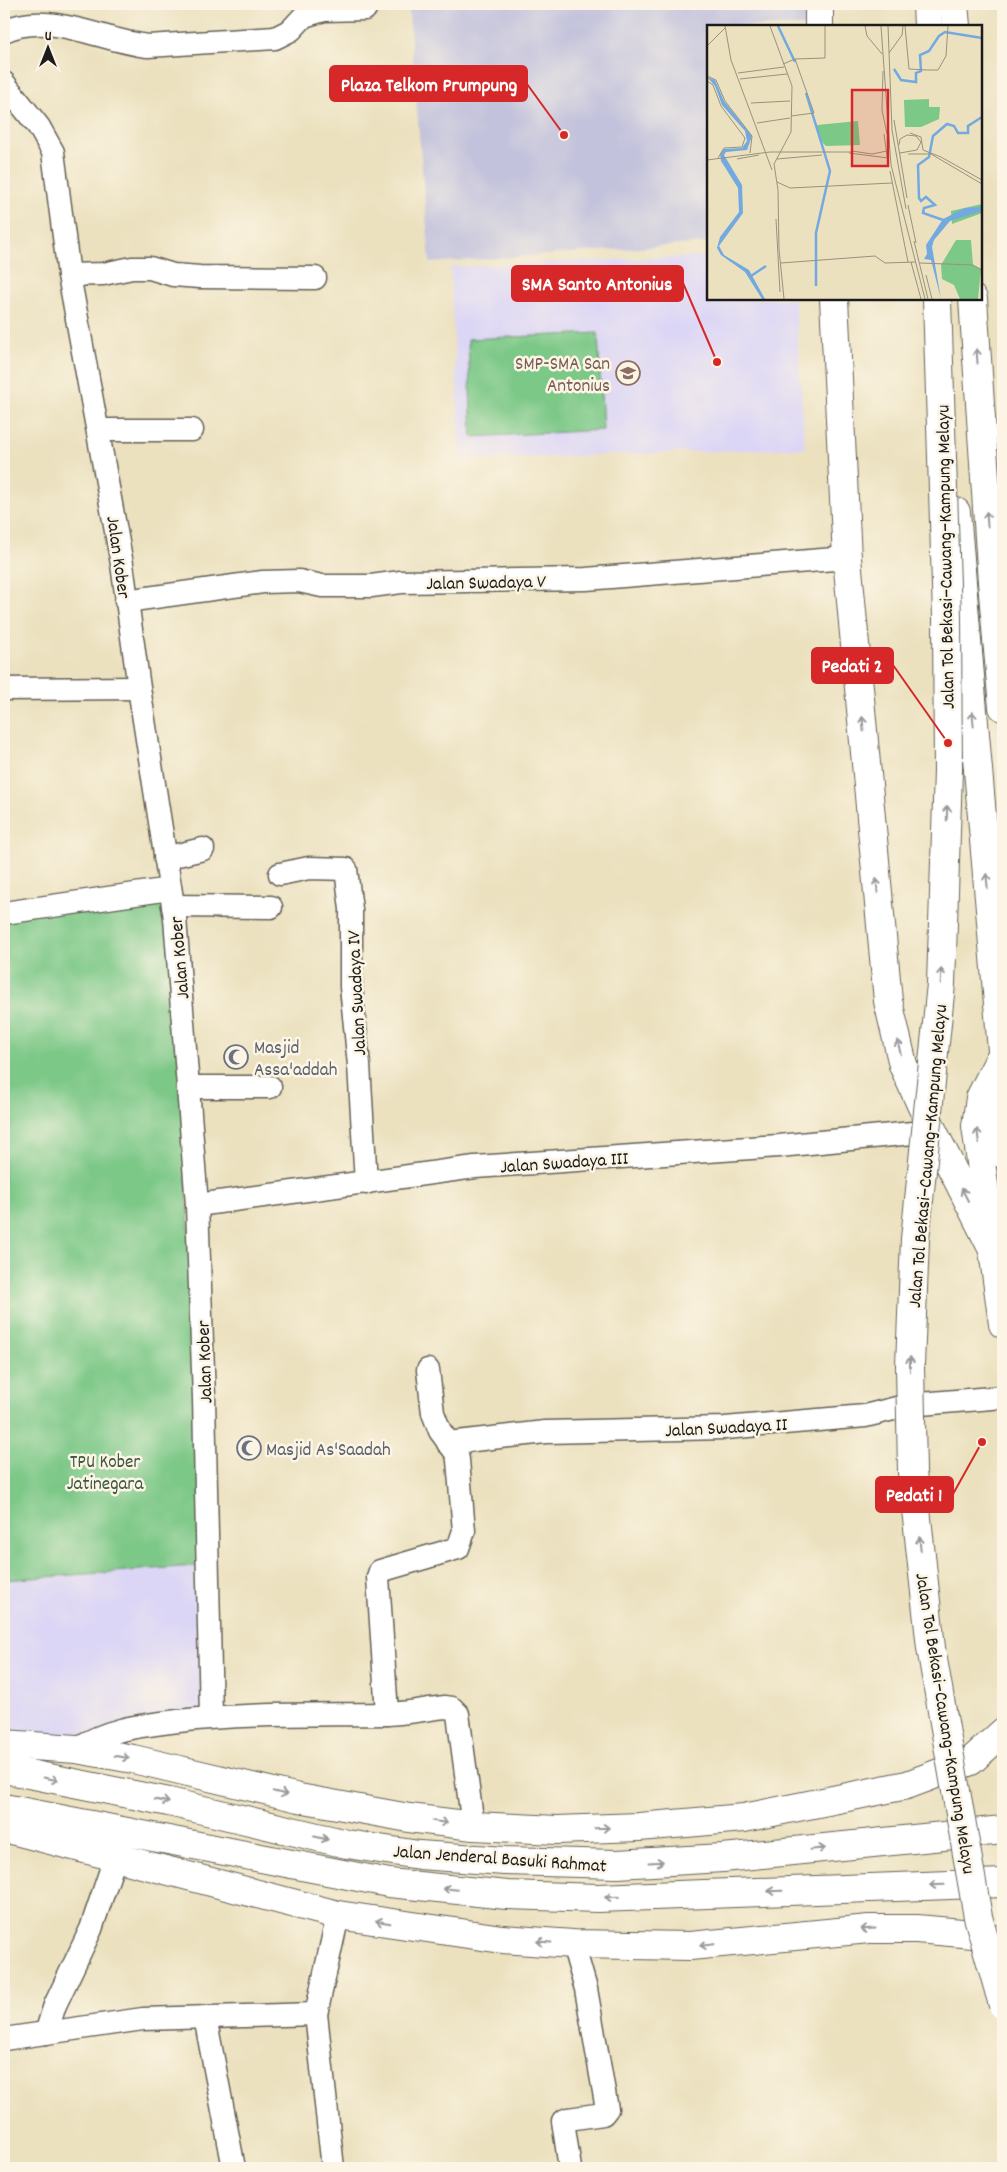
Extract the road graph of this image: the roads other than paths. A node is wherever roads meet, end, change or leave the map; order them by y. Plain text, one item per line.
1 (819, 4) edge
2 (928, 4) edge
3 (954, 4) edge
4 (365, 9) dead end
5 (820, 25) edge
6 (929, 25) edge
7 (956, 25) edge
8 (4, 31) edge
9 (4, 83) edge
10 (69, 276) junction
11 (315, 278) dead end
12 (834, 300) edge
13 (936, 300) edge
14 (944, 300) edge
15 (973, 300) edge
16 (99, 430) junction
17 (192, 430) dead end
18 (847, 558) junction
19 (126, 601) junction
20 (139, 688) junction
21 (4, 689) edge
22 (1003, 707) edge
23 (203, 849) dead end
24 (165, 858) junction
25 (280, 874) dead end
26 (172, 897) junction
27 (271, 908) dead end
28 (4, 913) edge
29 (1002, 1058) edge
30 (188, 1087) junction
31 (270, 1087) dead end
32 (933, 1131) junction
33 (1003, 1154) edge
34 (366, 1182) junction
35 (197, 1205) junction
36 (995, 1254) junction
37 (1003, 1324) edge
38 (428, 1370) dead end
39 (1003, 1397) edge
40 (448, 1443) junction
41 (386, 1714) junction
42 (211, 1718) junction
43 (1003, 1732) edge
44 (4, 1744) edge
45 (76, 1749) junction
46 (4, 1769) edge
47 (4, 1808) edge
48 (473, 1826) junction
49 (4, 1828) edge
50 (1003, 1830) edge
51 (115, 1858) junction
52 (1003, 1883) edge
53 (338, 1915) junction
54 (1003, 1941) edge
55 (572, 1944) junction
56 (1003, 2004) edge
57 (316, 2014) junction
58 (205, 2017) junction
59 (46, 2033) junction
60 (4, 2039) edge
61 (234, 2168) edge
62 (333, 2168) edge
63 (570, 2168) edge

1 - 5 main road
2 - 6 main road
3 - 7 main road
4 - 8 street
9 - 10 street, Jalan Kober
10 - 11 street
10 - 16 street, Jalan Kober
12 - 18 main road
56 -> 13 main road, Jalan Tol Bekasi–Cawang–Kampung Melayu, bridge
29 -> 14 main road
22 -> 15 main road
16 - 17 street
16 - 19 street, Jalan Kober
18 - 19 street, Jalan Swadaya V
32 -> 18 main road
19 - 20 street, Jalan Kober
20 - 21 street
20 - 24 street, Jalan Kober
23 - 24 street
24 - 26 street, Jalan Kober
25 - 34 street, Jalan Swadaya IV
26 - 27 street
26 - 28 street
26 - 30 street, Jalan Kober
29 - 33 main road
36 -> 29 main road
30 - 31 street
30 - 35 street, Jalan Kober
32 - 34 street, Jalan Swadaya III
36 -> 32 main road
34 - 35 street, Jalan Swadaya III
35 - 42 street, Jalan Kober
36 - 37 main road
38 - 40 street
39 - 40 street, Jalan Swadaya II
40 - 41 street
41 - 42 street
41 - 48 street
42 - 45 street
48 -> 43 main road
44 - 45 main road
45 -> 48 main road
46 -> 50 main road, Jalan Jenderal Basuki Rahmat
52 -> 47 main road, Jalan Jenderal Basuki Rahmat
49 - 51 main road
51 - 53 main road
51 - 59 street
55 -> 53 main road
53 - 57 street
54 -> 55 main road
55 - 63 street
57 - 58 street
57 - 62 street
58 - 59 street
58 - 61 street
59 - 60 street

